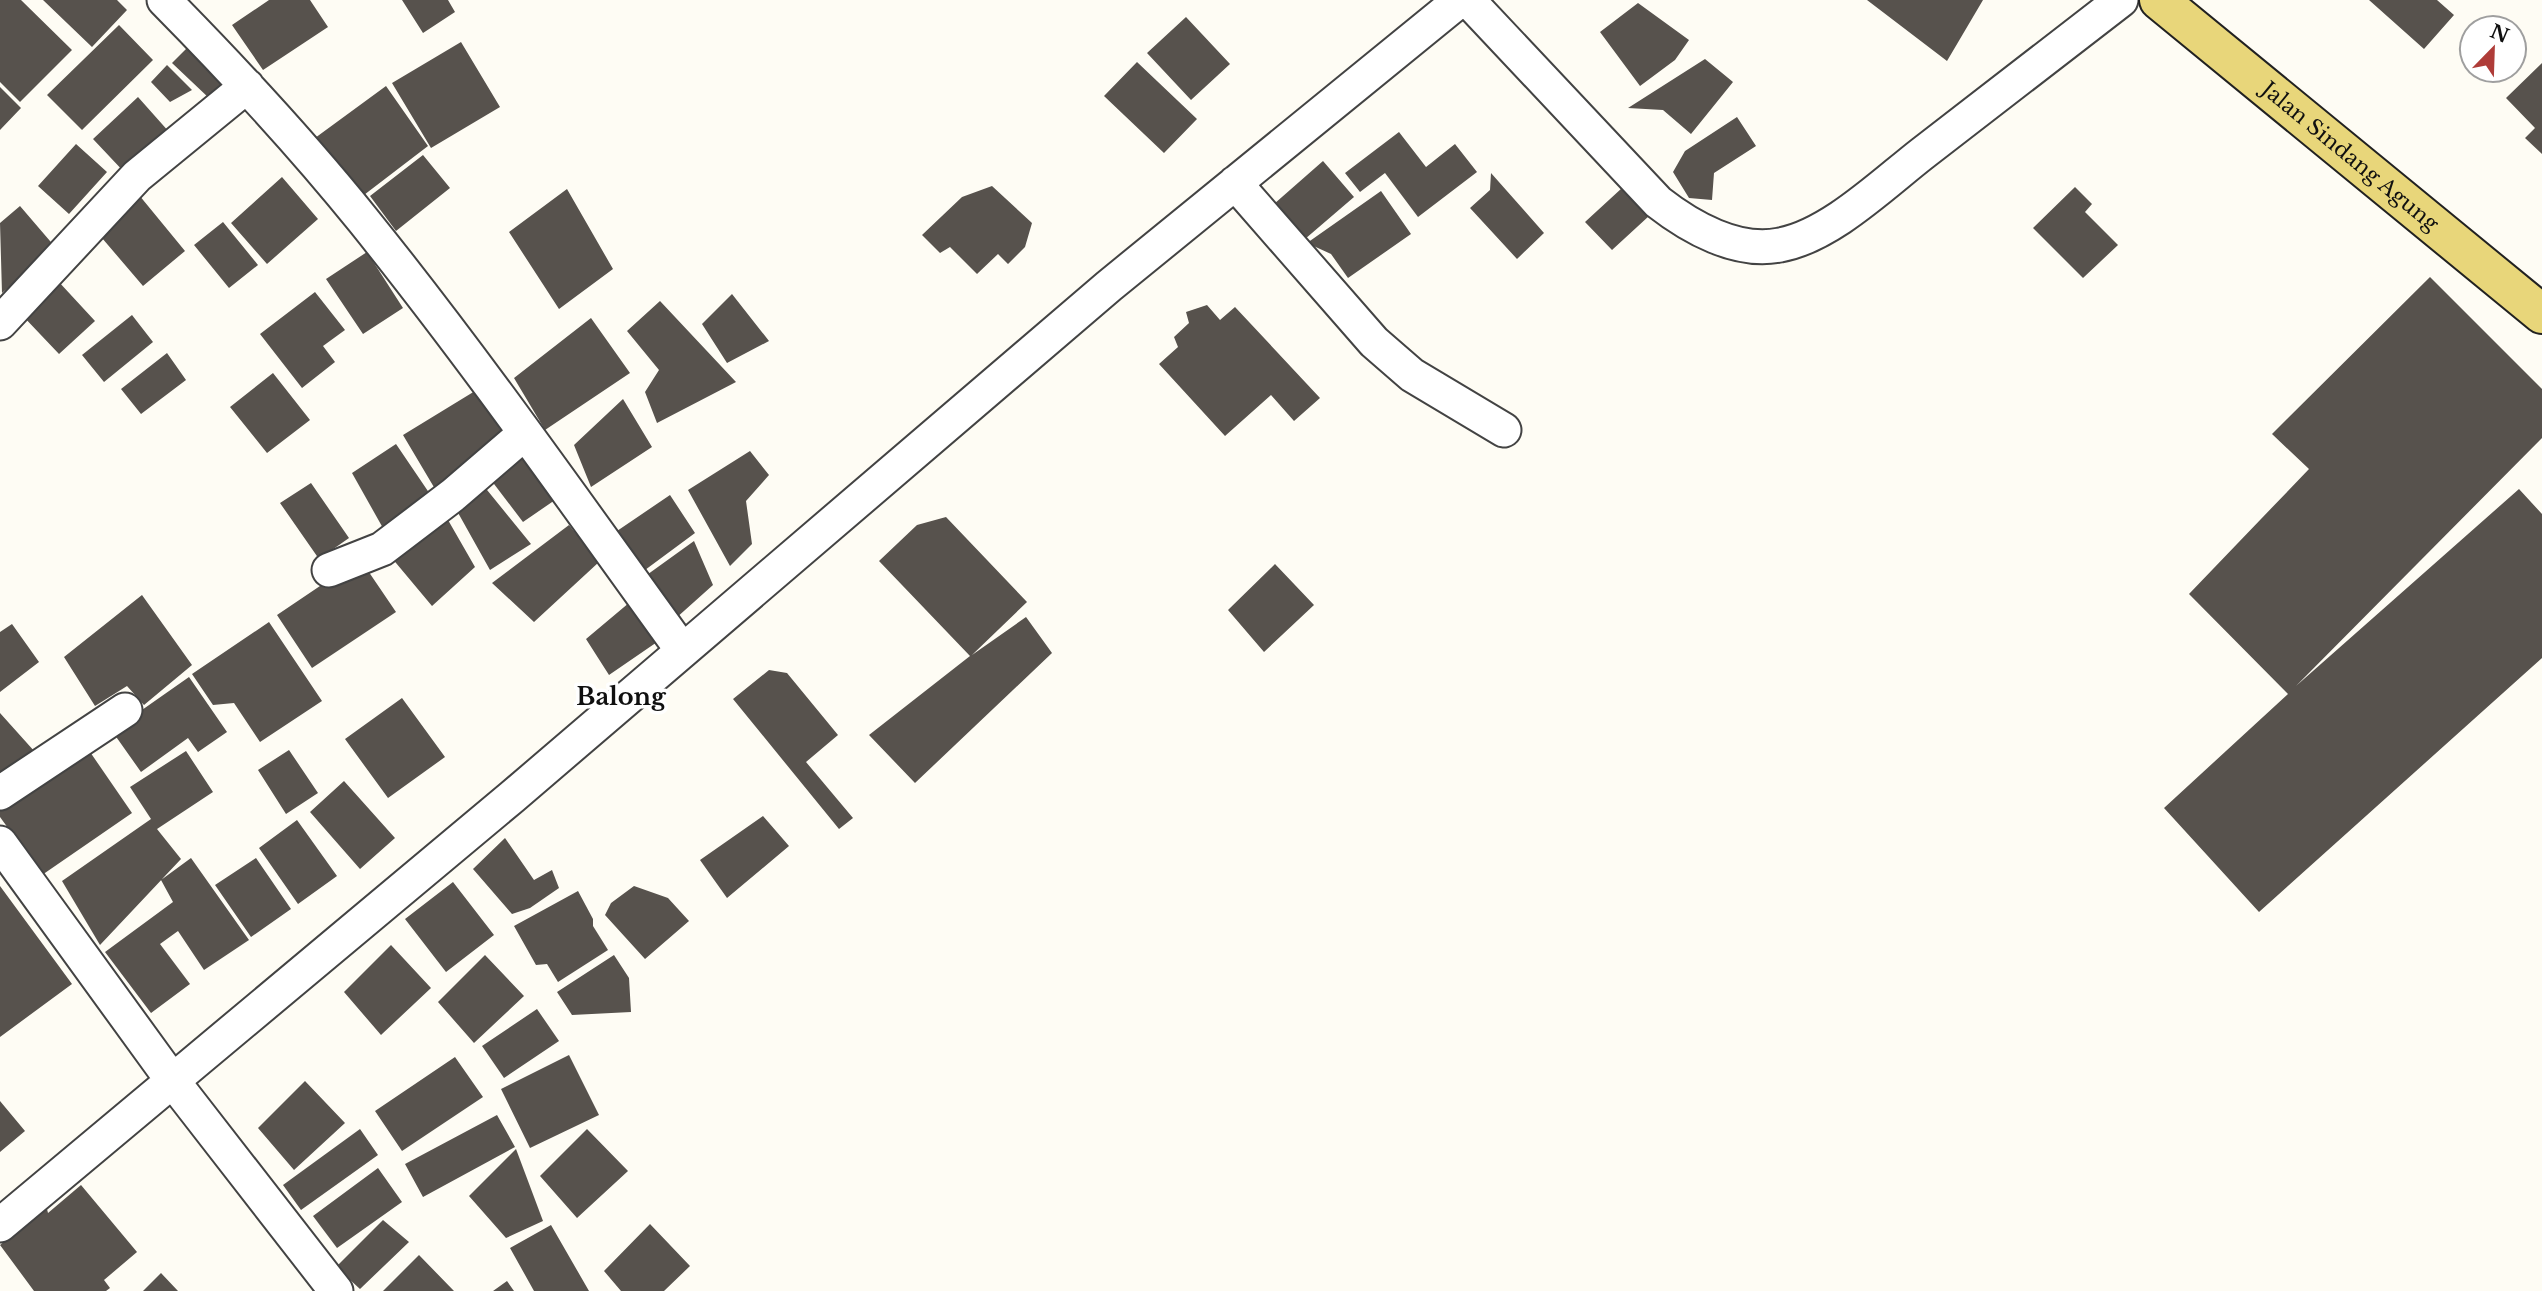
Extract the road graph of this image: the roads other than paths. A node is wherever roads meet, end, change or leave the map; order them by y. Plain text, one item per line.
1 (164, 0) edge
2 (1460, 0) edge
3 (1468, 0) edge
4 (2121, 0) edge
5 (2159, 0) edge
6 (247, 86) junction
7 (1235, 183) junction
8 (2542, 314) edge
9 (0, 323) edge
10 (1504, 430) dead end
11 (525, 433) junction
12 (328, 570) dead end
13 (682, 650) junction
14 (125, 710) dead end
15 (0, 793) edge
16 (0, 843) edge
17 (172, 1080) junction
18 (0, 1225) edge
19 (336, 1291) edge

1 - 6 street
2 - 7 street
3 - 4 street
5 - 8 main road, Jalan Sindang Agung
6 - 9 street
6 - 11 street
7 - 10 street
7 - 13 street
11 - 12 street
11 - 13 street
13 - 17 street
14 - 15 street
16 - 17 street
17 - 18 street
17 - 19 street

